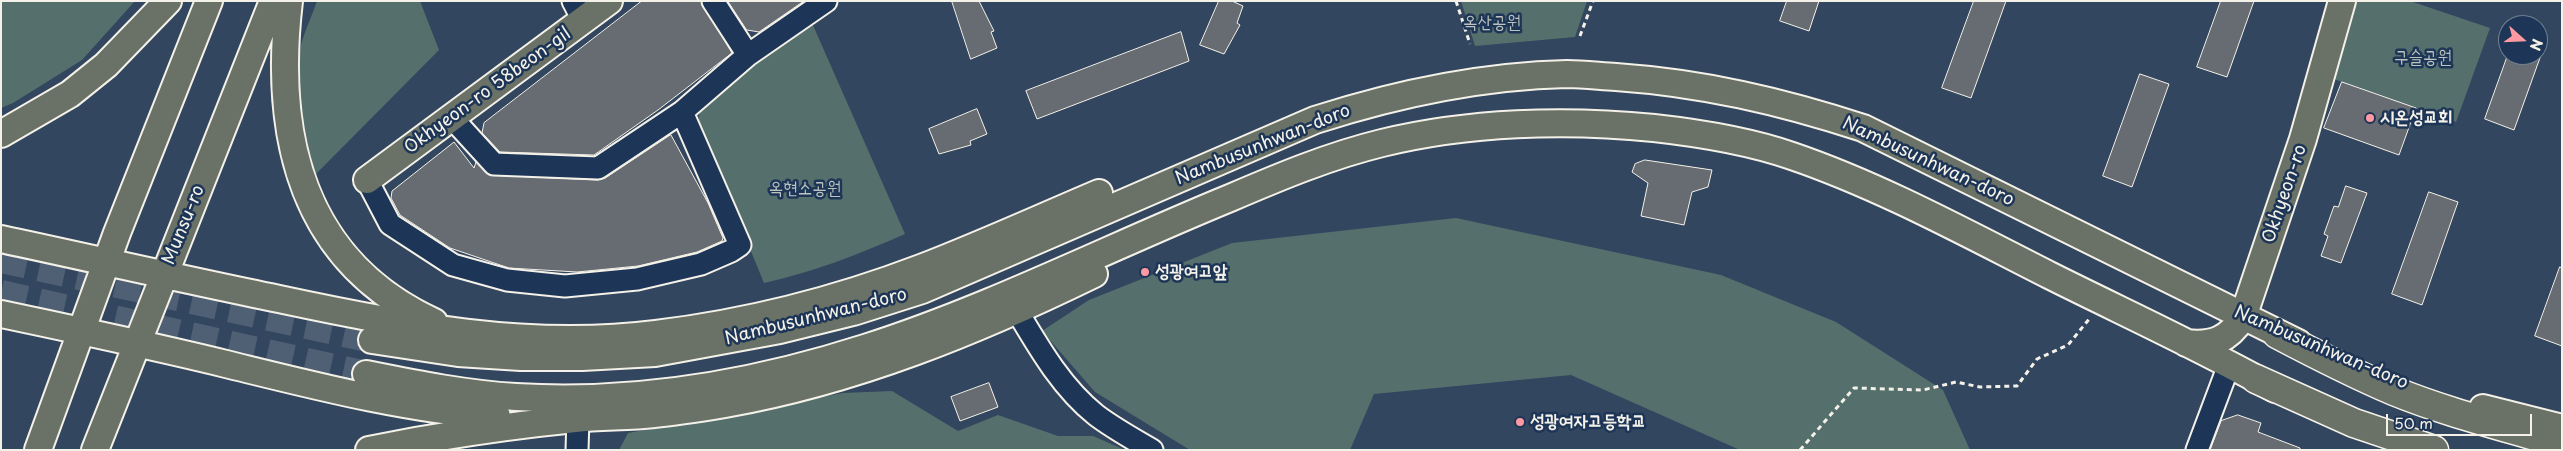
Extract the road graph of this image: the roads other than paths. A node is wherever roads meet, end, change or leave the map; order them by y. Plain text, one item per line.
1 (168, 1) edge
2 (209, 1) edge
3 (274, 1) edge
4 (289, 1) edge
5 (609, 1) edge
6 (713, 1) edge
7 (826, 1) edge
8 (2342, 1) edge
9 (578, 11) edge
10 (748, 55) junction
11 (1377, 100) junction
12 (682, 112) junction
13 (452, 118) junction
14 (1, 134) edge
15 (1383, 142) junction
16 (367, 180) joint
17 (1, 239) edge
18 (106, 262) junction
19 (164, 275) junction
20 (1017, 311) junction
21 (1, 314) edge
22 (2243, 317) junction
23 (81, 330) junction
24 (463, 333) junction
25 (2277, 334) junction
26 (372, 340) tunnel mouth
27 (2184, 342) junction
28 (137, 343) junction
29 (2228, 365) junction
30 (366, 374) tunnel mouth
31 (2256, 379) junction
32 (578, 419) junction
33 (2562, 428) edge
34 (2562, 444) edge
35 (38, 450) edge
36 (95, 450) edge
37 (369, 450) edge
38 (577, 450) edge
39 (1152, 450) edge
40 (2197, 450) edge
41 (2397, 450) edge
42 (2434, 450) edge

1 - 14 main road
2 - 18 main road
3 - 19 main road, Munsu-ro
4 - 24 main road
5 - 9 main road, Okhyeon-ro 58beon-gil
6 - 10 street
7 - 10 street
8 - 22 main road, Okhyeon-ro
9 - 13 main road, Okhyeon-ro 58beon-gil
10 - 12 street
11 - 22 main road, Nambusunhwan-doro
11 - 24 main road
11 - 26 main road, Nambusunhwan-doro
12 - 13 street
12 - 16 street
13 - 16 main road, Okhyeon-ro 58beon-gil
15 - 20 main road
15 - 27 main road, Nambusunhwan-doro
15 - 30 main road, Nambusunhwan-doro
17 - 18 main road
18 - 19 main road
18 - 23 main road
19 - 24 main road
19 - 28 main road, Munsu-ro
20 - 32 main road
20 - 39 street
21 - 23 main road
22 - 25 main road, Nambusunhwan-doro
22 - 27 main road, Okhyeon-ro
23 - 28 main road
23 - 35 main road
25 - 33 main road, Nambusunhwan-doro
25 - 34 highway
27 - 29 main road, Nambusunhwan-doro
28 - 32 main road
28 - 36 main road, Munsu-ro
29 - 31 main road, Nambusunhwan-doro
29 - 40 street
31 - 41 main road, Nambusunhwan-doro
31 - 42 highway
32 - 37 main road
32 - 38 street

